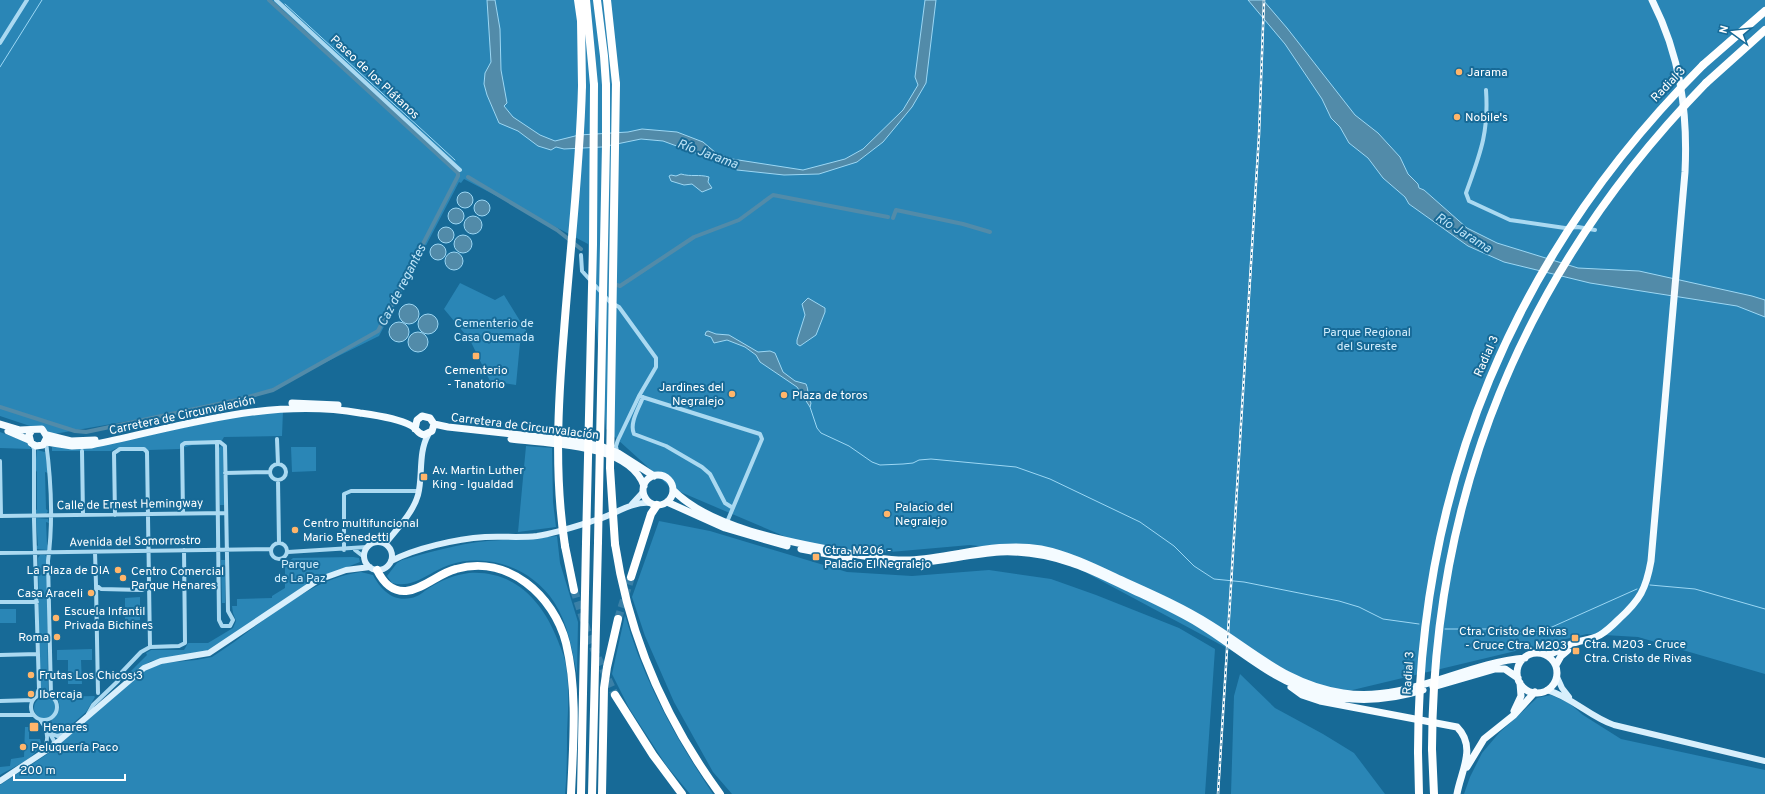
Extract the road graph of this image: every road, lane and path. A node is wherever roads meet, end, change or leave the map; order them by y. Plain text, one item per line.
1 (27, 0) edge
2 (276, 0) edge
3 (578, 0) edge
4 (586, 0) edge
5 (597, 0) edge
6 (607, 0) edge
7 (1652, 0) edge
8 (1765, 11) edge
9 (1765, 30) edge
10 (0, 43) edge
11 (1486, 90) dead end
12 (460, 170) dead end
13 (1595, 230) dead end
14 (581, 255) dead end
15 (641, 397) junction
16 (417, 420) junction
17 (0, 424) edge
18 (0, 429) edge
19 (32, 430) junction
20 (431, 430) junction
21 (418, 432) junction
22 (277, 439) dead end
23 (46, 440) junction
24 (618, 440) junction
25 (31, 442) junction
26 (217, 442) junction
27 (56, 443) junction
28 (603, 447) junction
29 (423, 448) junction
30 (47, 451) junction
31 (82, 451) dead end
32 (618, 453) junction
33 (0, 461) edge
34 (278, 464) junction
35 (270, 472) junction
36 (225, 473) junction
37 (654, 476) junction
38 (278, 480) junction
39 (644, 489) junction
40 (673, 490) junction
41 (418, 491) junction
42 (667, 502) junction
43 (654, 504) junction
44 (629, 506) junction
45 (733, 508) junction
46 (183, 513) junction
47 (218, 513) junction
48 (226, 513) junction
49 (148, 514) junction
50 (83, 515) junction
51 (115, 515) junction
52 (0, 516) edge
53 (34, 516) junction
54 (50, 516) junction
55 (727, 522) junction
56 (279, 543) junction
57 (385, 544) junction
58 (367, 547) junction
59 (184, 550) junction
60 (218, 550) junction
61 (227, 550) junction
62 (271, 550) junction
63 (344, 550) junction
64 (353, 550) junction
65 (148, 551) junction
66 (287, 551) junction
67 (36, 552) junction
68 (49, 552) junction
69 (95, 552) junction
70 (0, 553) edge
71 (392, 554) junction
72 (402, 555) junction
73 (364, 559) junction
74 (391, 561) junction
75 (373, 569) junction
76 (346, 570) junction
77 (631, 577) tunnel mouth
78 (96, 585) junction
79 (149, 587) junction
80 (574, 590) tunnel mouth
81 (0, 602) edge
82 (37, 602) junction
83 (618, 619) tunnel mouth
84 (1584, 641) junction
85 (150, 647) junction
86 (38, 654) junction
87 (0, 655) edge
88 (1546, 655) junction
89 (1525, 658) junction
90 (1556, 665) junction
91 (1273, 674) junction
92 (1557, 677) junction
93 (1519, 680) junction
94 (1547, 690) junction
95 (1535, 692) junction
96 (98, 693) dead end
97 (615, 695) tunnel mouth
98 (51, 696) junction
99 (35, 699) junction
100 (0, 701) edge
101 (1581, 708) junction
102 (34, 715) junction
103 (0, 716) edge
104 (40, 720) junction
105 (85, 720) junction
106 (47, 721) junction
107 (1497, 728) junction
108 (72, 730) junction
109 (47, 732) junction
110 (53, 746) junction
111 (41, 755) junction
112 (1765, 760) edge
113 (1461, 778) junction
114 (0, 781) edge
115 (571, 794) edge
116 (581, 794) edge
117 (592, 794) edge
118 (602, 794) edge
119 (682, 794) edge
120 (720, 794) edge
121 (1419, 794) edge
122 (1434, 794) edge
123 (1457, 794) edge

1 - 10 street
2 - 12 street, Paseo de los Plátanos
3 - 80 highway, bridge
4 - 116 highway, bridge
5 - 117 highway, bridge
6 - 120 highway, bridge
7 - 84 main road
8 - 121 highway, Radial 3, bridge
9 - 122 highway, bridge
11 - 13 street
14 - 15 street
15 - 24 street
15 - 45 street
15 - 45 street
16 - 20 main road, Carretera de Circunvalación
16 - 21 main road
16 - 23 main road, Carretera de Circunvalación
17 - 19 main road
18 - 25 main road
19 - 23 main road
19 - 25 main road
20 - 21 main road, Carretera de Circunvalación
20 - 28 main road, Carretera de Circunvalación
20 - 29 street
20 - 39 main road, Carretera de Circunvalación
21 - 27 main road, Carretera de Circunvalación
21 - 29 street
22 - 34 street
23 - 25 main road
23 - 27 main road, Carretera de Circunvalación
23 - 30 street
24 - 28 street
24 - 32 street
25 - 53 street
26 - 36 street
26 - 46 street
26 - 47 street
27 - 30 street
28 - 32 main road, Carretera de Circunvalación
29 - 41 street
30 - 54 street
31 - 50 street
32 - 37 main road, Carretera de Circunvalación
33 - 52 street
34 - 35 street
34 - 38 street
35 - 36 street
35 - 38 street
36 - 48 street
37 - 39 main road
37 - 40 main road
38 - 56 street
39 - 43 main road
39 - 44 street
40 - 42 main road
40 - 55 main road
41 - 57 street
41 - 63 street
42 - 43 main road
42 - 91 main road
43 - 44 street
43 - 77 highway
44 - 72 street
45 - 55 street
46 - 47 street, Calle de Ernest Hemingway
46 - 49 street, Calle de Ernest Hemingway
47 - 48 street, Calle de Ernest Hemingway
47 - 60 street
48 - 61 street
49 - 51 street, Calle de Ernest Hemingway
49 - 51 street
49 - 65 street
50 - 51 street, Calle de Ernest Hemingway
50 - 54 street, Calle de Ernest Hemingway
52 - 53 street, Calle de Ernest Hemingway
53 - 54 street, Calle de Ernest Hemingway
53 - 67 street
54 - 68 street
55 - 89 main road
56 - 62 street
56 - 66 street
57 - 58 street
57 - 71 street
58 - 64 street
58 - 73 street
59 - 60 street, Avenida del Somorrostro
59 - 65 street, Avenida del Somorrostro
59 - 85 street
60 - 61 street, Avenida del Somorrostro
60 - 61 street
61 - 62 street, Avenida del Somorrostro
62 - 66 street
63 - 64 street
63 - 66 street
64 - 73 street
65 - 69 street, Avenida del Somorrostro
65 - 79 street
67 - 68 street, Avenida del Somorrostro
67 - 70 street, Avenida del Somorrostro
67 - 82 street
68 - 69 street, Avenida del Somorrostro
68 - 98 street
69 - 78 street
71 - 72 street
71 - 74 street
72 - 74 street
73 - 75 street
73 - 76 street
74 - 75 street
75 - 76 street
75 - 115 highway
76 - 105 street
78 - 79 street
78 - 96 street
79 - 85 street
81 - 82 street
82 - 86 street
83 - 118 highway
84 - 88 main road
84 - 90 main road
85 - 105 street
86 - 87 street
86 - 99 street
88 - 89 main road
88 - 90 main road
89 - 93 main road
90 - 92 main road
91 - 93 main road
91 - 113 main road
92 - 94 main road
92 - 101 street
93 - 95 main road
93 - 107 main road
94 - 95 main road
94 - 101 street
95 - 107 main road
97 - 119 highway
98 - 99 street
98 - 106 street
99 - 100 street
99 - 102 street
101 - 112 street
102 - 103 street
102 - 104 street
104 - 106 street
104 - 109 street
105 - 108 street
106 - 109 street
107 - 113 main road
108 - 109 street
108 - 110 street
109 - 110 street
109 - 111 street
110 - 111 street
111 - 114 street
113 - 123 main road

